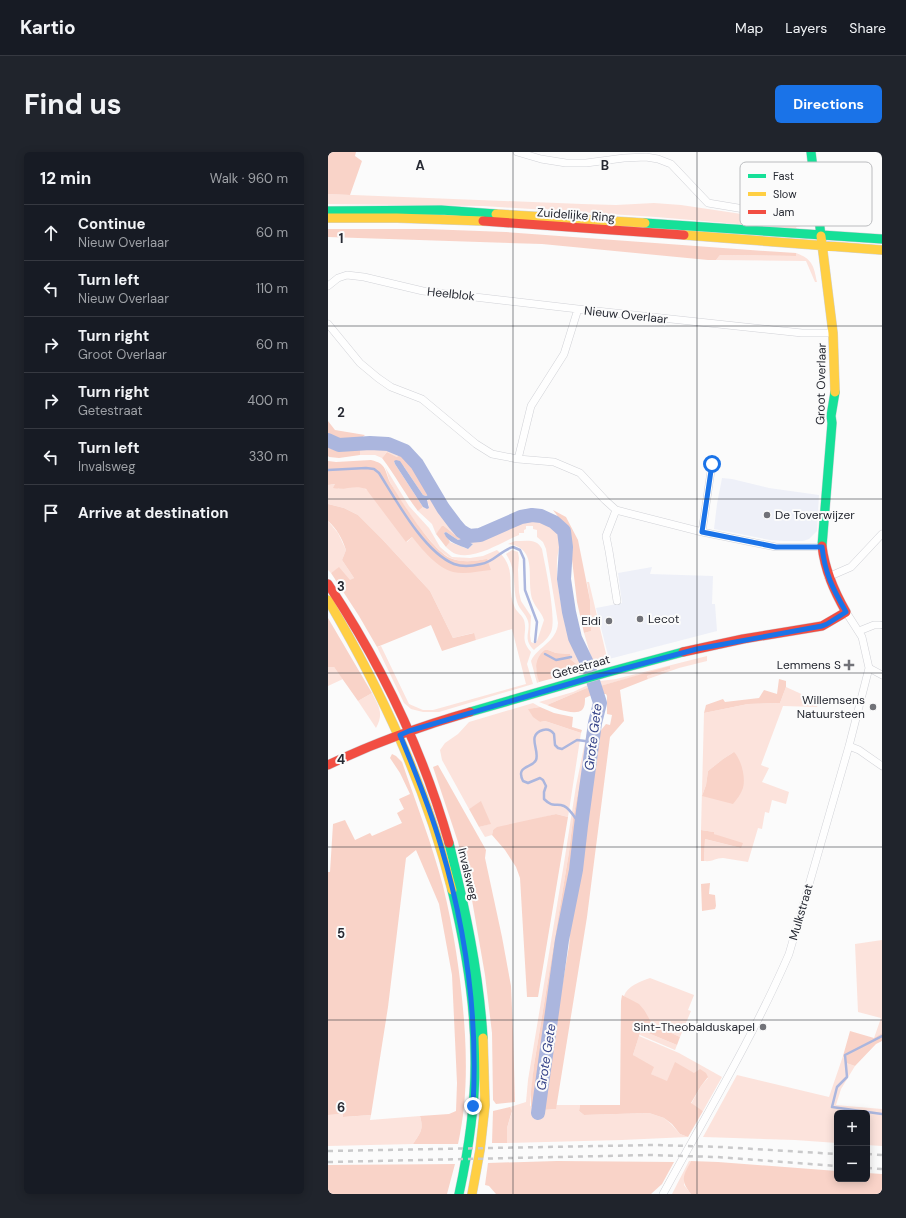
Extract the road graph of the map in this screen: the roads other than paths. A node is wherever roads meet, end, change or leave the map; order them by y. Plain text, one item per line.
1 (517, 152) edge
2 (811, 152) edge
3 (812, 162) edge
4 (740, 208) edge
5 (328, 211) edge
6 (328, 218) edge
7 (820, 226) edge
8 (821, 235) junction
9 (882, 239) edge
10 (823, 246) junction
11 (882, 250) edge
12 (328, 286) edge
13 (578, 309) junction
14 (328, 324) edge
15 (833, 333) junction
16 (518, 459) junction
17 (712, 464) dead end
18 (616, 510) junction
19 (702, 532) junction
20 (882, 534) edge
21 (822, 547) junction
22 (828, 577) junction
23 (328, 584) edge
24 (328, 600) edge
25 (617, 601) dead end
26 (846, 612) junction
27 (881, 624) edge
28 (859, 631) junction
29 (869, 668) junction
30 (882, 675) edge
31 (409, 731) junction
32 (400, 735) junction
33 (849, 746) junction
34 (328, 765) edge
35 (882, 766) edge
36 (459, 1194) edge
37 (472, 1194) edge
38 (663, 1194) edge

1 - 4 street
2 - 3 main road, Groot Overlaar
5 - 8 main road, Zuidelijke Ring
6 - 10 main road, Zuidelijke Ring
7 - 8 main road, Groot Overlaar
8 - 9 main road, Zuidelijke Ring
8 - 10 main road, Groot Overlaar
10 - 11 main road, Zuidelijke Ring
10 - 15 main road, Groot Overlaar
12 - 13 street, Heelblok
13 - 15 street, Nieuw Overlaar
13 - 16 street, Nieuw Overlaar
14 - 16 street
15 - 21 main road, Groot Overlaar
16 - 18 street
17 - 19 street
18 - 19 street
18 - 25 street
19 - 21 street
20 - 22 street
21 - 22 main road, Groot Overlaar
22 - 26 main road, Groot Overlaar
23 - 31 main road, Invalsweg
24 - 32 main road, Invalsweg
26 - 28 street, Mulkstraat
26 - 31 main road, Getestraat
27 - 28 street
28 - 29 street, Mulkstraat
29 - 30 street
29 - 33 street, Mulkstraat
31 - 32 main road, Getestraat
31 - 37 main road, Invalsweg
32 - 34 main road, Getestraat
32 - 36 main road, Invalsweg
33 - 35 street
33 - 38 street, Mulkstraat

